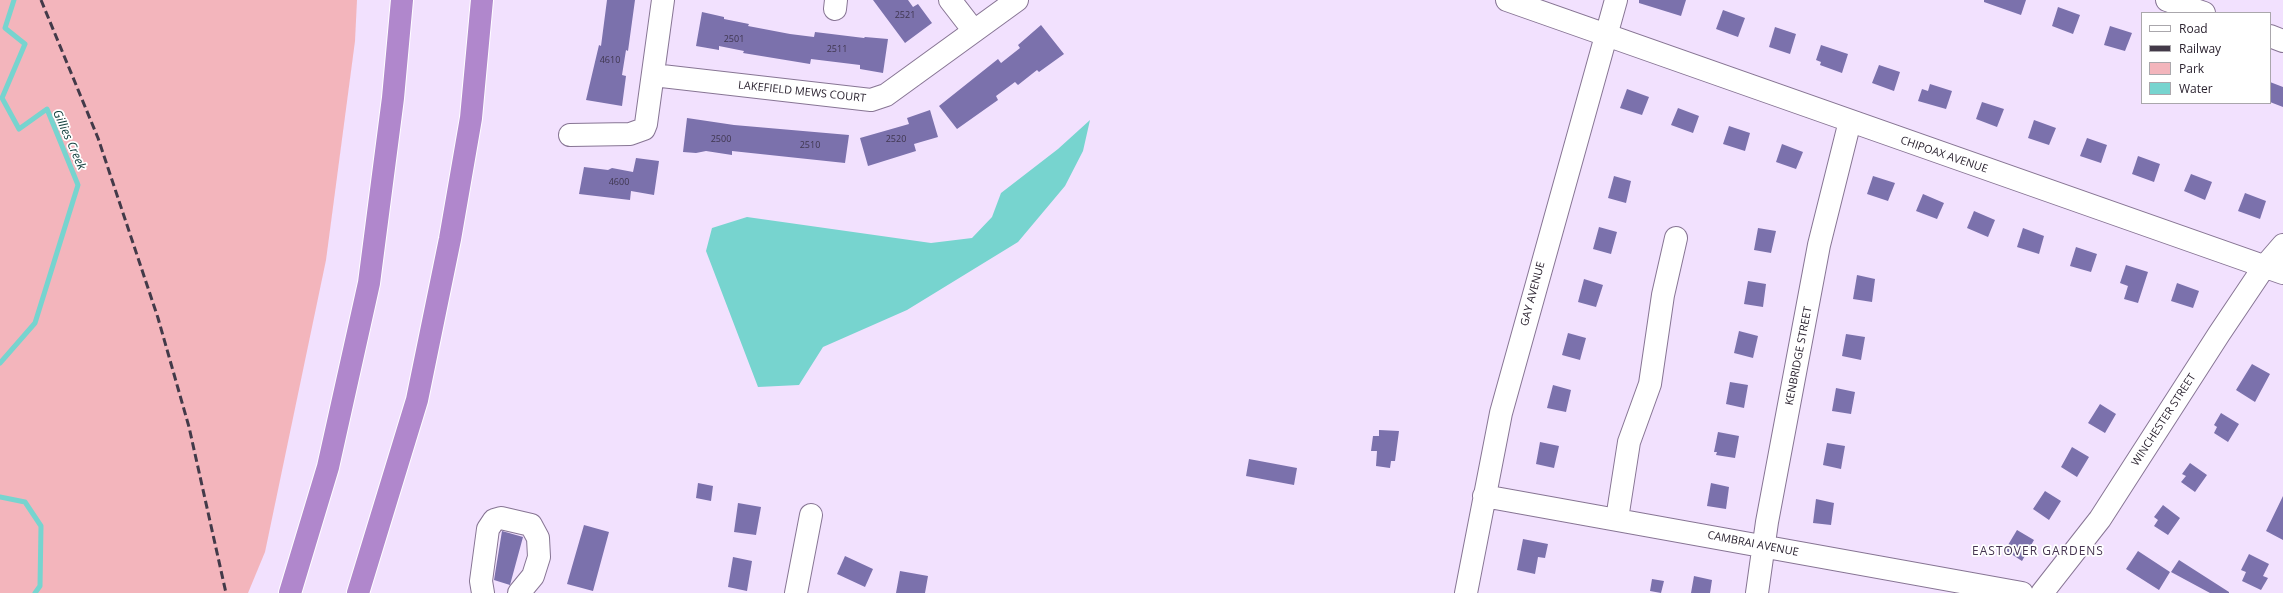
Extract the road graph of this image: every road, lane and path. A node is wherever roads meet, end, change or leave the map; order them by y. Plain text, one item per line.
1 (402, 0) edge
2 (482, 0) edge
3 (663, 0) edge
4 (950, 0) edge
5 (1017, 0) edge
6 (1507, 0) edge
7 (1616, 0) edge
8 (2167, 0) edge
9 (2201, 12) edge
10 (974, 31) junction
11 (1606, 34) junction
12 (2271, 36) edge
13 (2283, 41) edge
14 (653, 75) junction
15 (1850, 121) junction
16 (570, 135) dead end
17 (1676, 238) dead end
18 (2283, 245) edge
19 (2274, 270) edge
20 (1484, 496) junction
21 (811, 515) dead end
22 (1617, 519) junction
23 (1764, 546) junction
24 (290, 593) edge
25 (358, 593) edge
26 (484, 593) edge
27 (519, 593) edge
28 (796, 593) edge
29 (1466, 593) edge
30 (1757, 593) edge
31 (2022, 593) edge
32 (2042, 593) edge

1 - 24 highway
2 - 25 highway
3 - 14 street
4 - 10 street
5 - 10 street, LAKEFIELD MEWS COURT
6 - 11 street, CHIPOAX AVENUE
7 - 11 street, GAY AVENUE
8 - 9 street
10 - 14 street, LAKEFIELD MEWS COURT
11 - 15 street, CHIPOAX AVENUE
11 - 20 street, GAY AVENUE
12 - 13 street
14 - 16 street
15 - 19 street, CHIPOAX AVENUE
15 - 23 street, KENBRIDGE STREET
17 - 22 street
18 - 19 street, WINCHESTER STREET
19 - 32 street, WINCHESTER STREET
20 - 22 street, CAMBRAI AVENUE
20 - 29 street, GAY AVENUE
21 - 28 street
22 - 23 street, CAMBRAI AVENUE
23 - 30 street, KENBRIDGE STREET
23 - 31 street, CAMBRAI AVENUE
26 - 27 street

